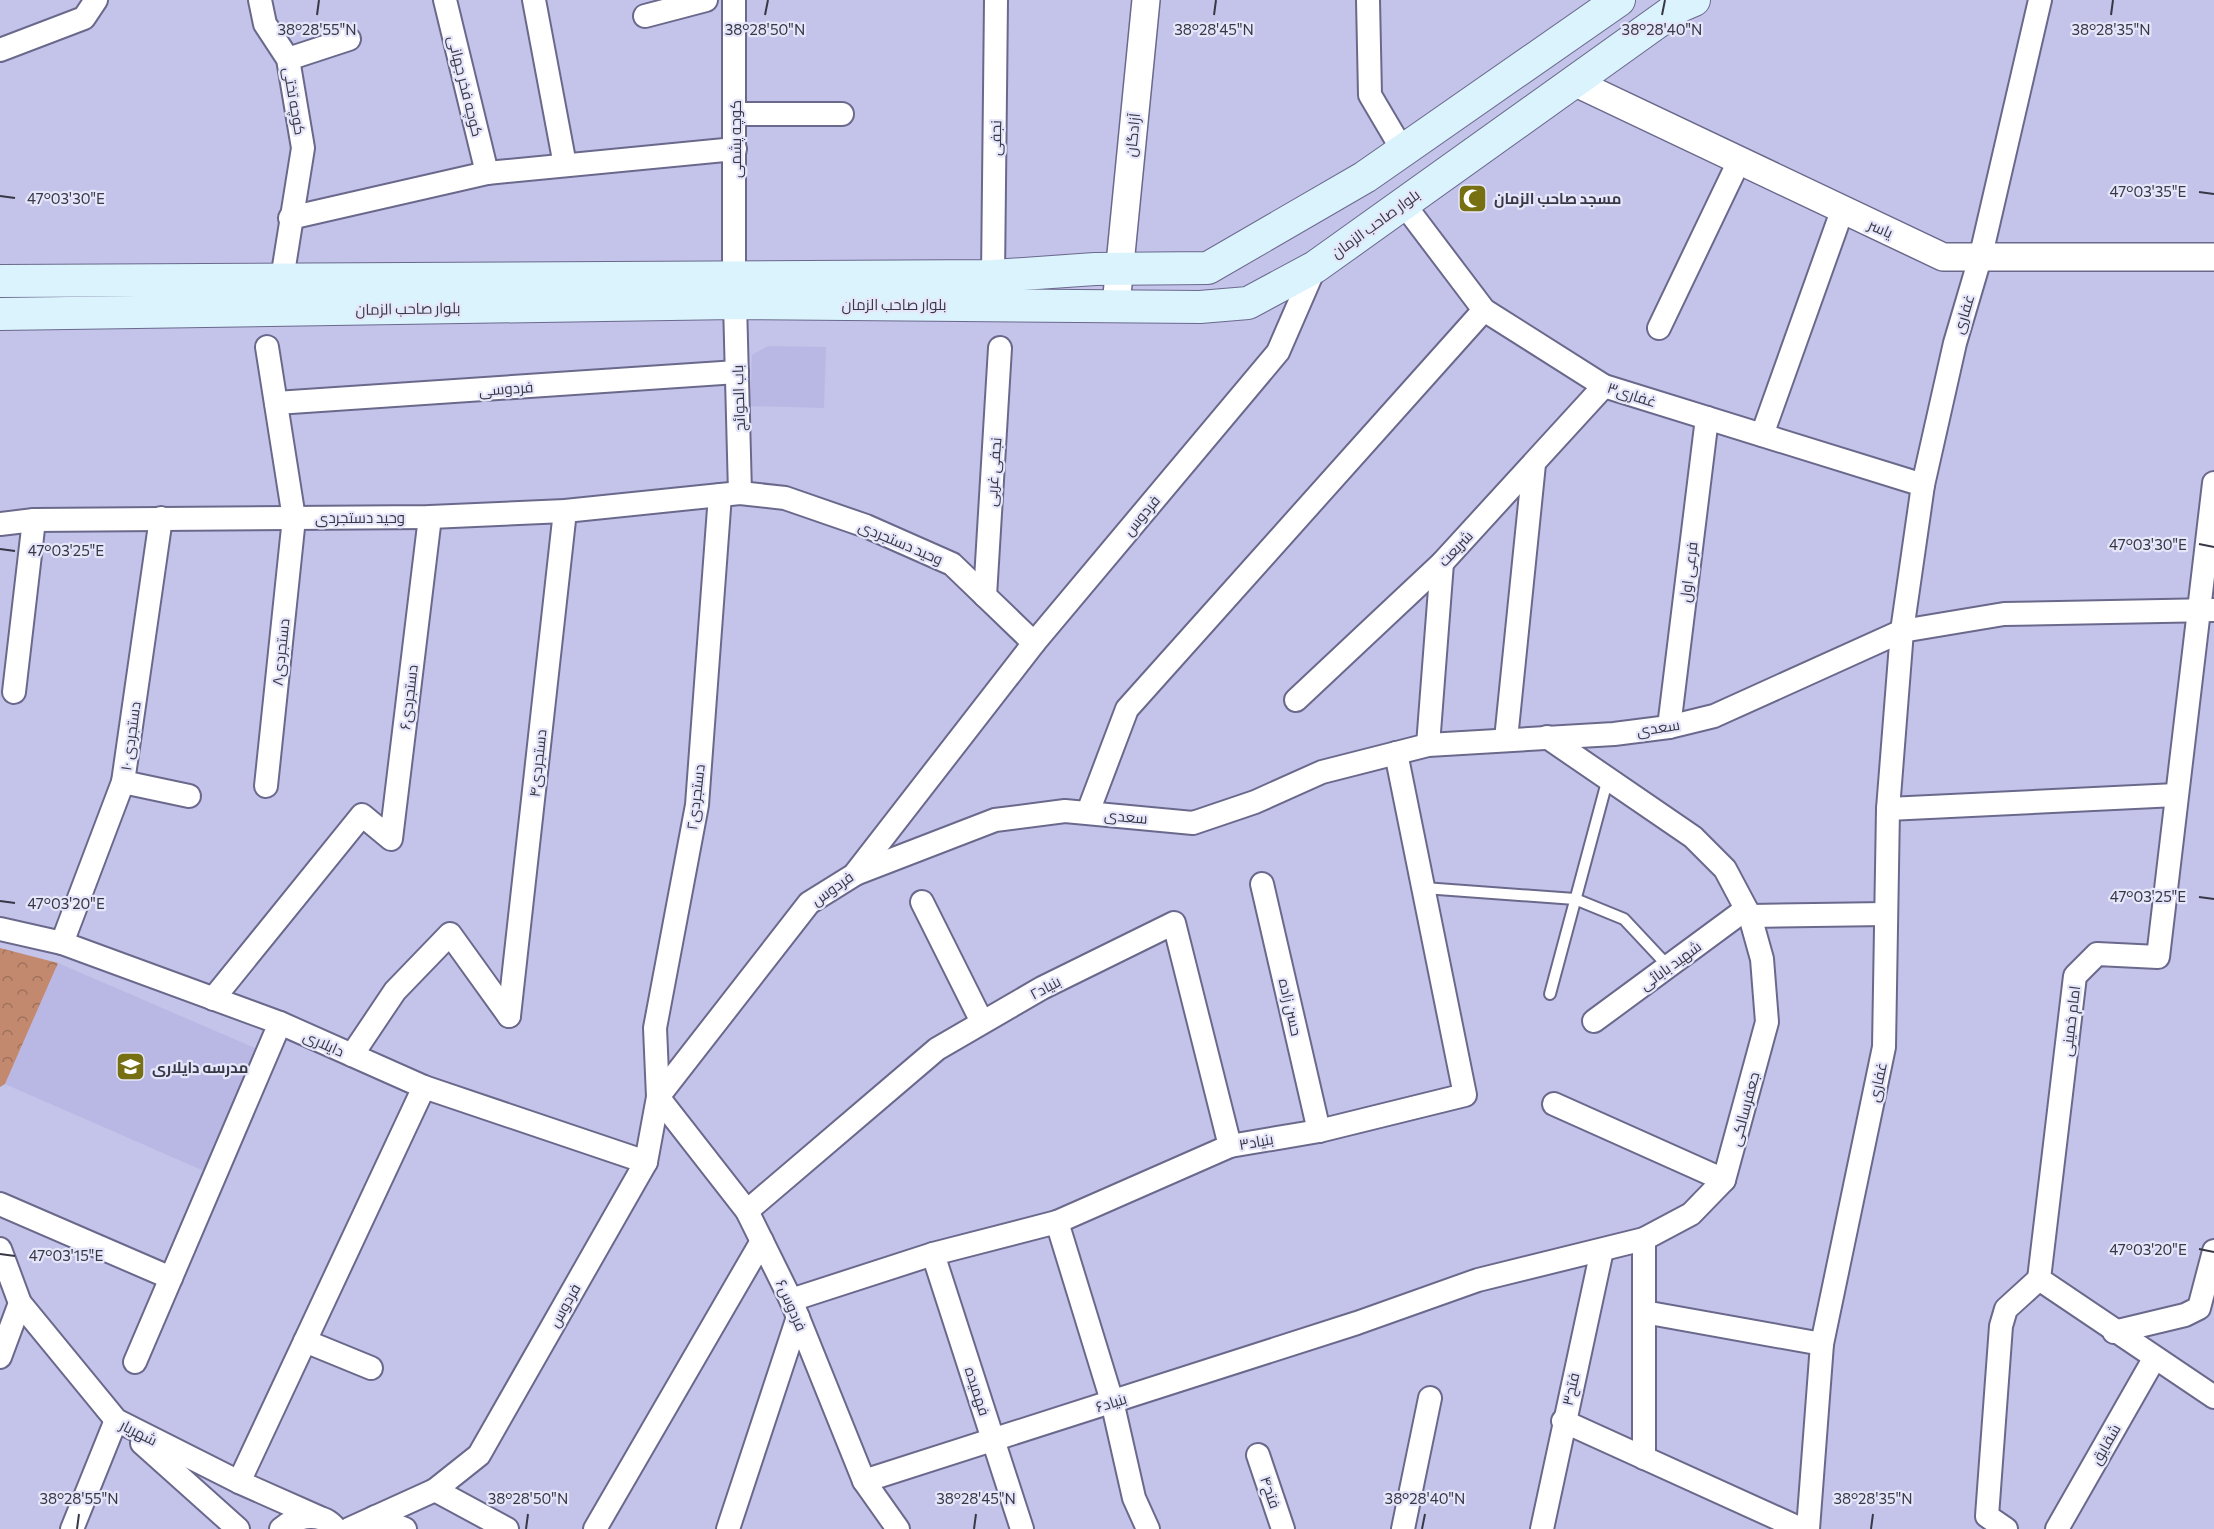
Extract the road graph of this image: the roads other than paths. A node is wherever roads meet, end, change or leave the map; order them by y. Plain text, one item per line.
1 (96, 0) edge
2 (260, 0) edge
3 (446, 0) edge
4 (534, 0) edge
5 (706, 0) edge
6 (734, 0) edge
7 (996, 0) edge
8 (1146, 0) edge
9 (1368, 0) edge
10 (1619, 0) edge
11 (1694, 0) edge
12 (2040, 0) edge
13 (645, 16) dead end
14 (349, 39) dead end
15 (0, 50) edge
16 (288, 59) junction
17 (1574, 82) junction
18 (735, 114) junction
19 (842, 114) dead end
20 (735, 149) junction
21 (1403, 151) junction
22 (1739, 161) junction
23 (565, 165) junction
24 (488, 172) junction
25 (1402, 202) junction
26 (1842, 211) junction
27 (290, 218) junction
28 (1981, 255) junction
29 (2214, 257) edge
30 (1315, 267) junction
31 (1118, 270) junction
32 (993, 276) junction
33 (282, 279) junction
34 (0, 282) edge
35 (735, 290) junction
36 (1116, 305) junction
37 (1484, 310) junction
38 (0, 314) edge
39 (1659, 328) dead end
40 (267, 346) dead end
41 (1000, 348) dead end
42 (737, 372) junction
43 (1604, 386) junction
44 (276, 403) junction
45 (1707, 418) junction
46 (1762, 435) junction
47 (1534, 464) junction
48 (2214, 483) edge
49 (1923, 485) junction
50 (730, 494) junction
51 (565, 512) junction
52 (430, 517) junction
53 (161, 518) junction
54 (294, 518) junction
55 (34, 520) junction
56 (0, 524) edge
57 (1442, 563) junction
58 (985, 596) junction
59 (2207, 609) edge
60 (1902, 631) junction
61 (1034, 643) junction
62 (15, 692) dead end
63 (1296, 700) dead end
64 (1669, 727) junction
65 (1547, 737) junction
66 (1506, 740) junction
67 (1428, 745) junction
68 (1396, 753) junction
69 (1608, 778) junction
70 (123, 782) junction
71 (266, 786) dead end
72 (2176, 795) junction
73 (189, 796) dead end
74 (1888, 809) junction
75 (1088, 812) junction
76 (854, 875) junction
77 (1262, 884) dead end
78 (1424, 888) junction
79 (1575, 899) junction
80 (922, 902) dead end
81 (1748, 913) junction
82 (1886, 914) junction
83 (0, 929) edge
84 (62, 943) junction
85 (1668, 966) junction
86 (1550, 994) dead end
87 (213, 999) junction
88 (1594, 1021) dead end
89 (280, 1023) junction
90 (982, 1023) junction
91 (352, 1055) junction
92 (424, 1087) junction
93 (658, 1097) junction
94 (1554, 1104) dead end
95 (1319, 1131) junction
96 (1230, 1146) junction
97 (646, 1162) junction
98 (1724, 1180) junction
99 (0, 1204) edge
100 (747, 1211) junction
101 (1057, 1222) junction
102 (1644, 1239) junction
103 (762, 1241) junction
104 (0, 1249) edge
105 (1602, 1250) junction
106 (2214, 1251) edge
107 (933, 1254) junction
108 (171, 1278) junction
109 (2038, 1279) junction
110 (20, 1303) junction
111 (795, 1308) junction
112 (1644, 1312) junction
113 (1358, 1323) joint
114 (2114, 1332) junction
115 (305, 1341) junction
116 (1822, 1344) junction
117 (0, 1357) edge
118 (2154, 1359) junction
119 (135, 1362) dead end
120 (371, 1368) dead end
121 (2214, 1397) edge
122 (1430, 1398) dead end
123 (1112, 1401) junction
124 (116, 1420) junction
125 (1563, 1421) junction
126 (994, 1440) junction
127 (1258, 1455) dead end
128 (1644, 1458) junction
129 (864, 1481) junction
130 (239, 1482) junction
131 (435, 1490) junction
132 (375, 1517) junction
133 (327, 1523) edge
134 (735, 1525) edge
135 (72, 1529) edge
136 (238, 1529) edge
137 (282, 1529) edge
138 (349, 1529) edge
139 (405, 1529) edge
140 (507, 1529) edge
141 (595, 1529) edge
142 (898, 1529) edge
143 (1022, 1529) edge
144 (1148, 1529) edge
145 (1283, 1529) edge
146 (1403, 1529) edge
147 (1542, 1529) edge
148 (1802, 1529) edge
149 (1808, 1529) edge
150 (2006, 1529) edge
151 (2057, 1529) edge

1 - 15 street
2 - 16 street, کوچه تختی
3 - 24 street, کوچه فخر جهانی
4 - 23 street
5 - 13 street
6 - 18 street, کوچه پشمی
7 - 32 street, نجفی
8 - 31 street, آزادگان
9 - 21 street
10 - 21 main road, بلوار صاحب الزمان
11 - 17 main road, بلوار صاحب الزمان
12 - 28 street, غفاری
14 - 16 street
16 - 27 street, کوچه تختی
17 - 22 street, یاسر
17 - 25 main road, بلوار صاحب الزمان
18 - 19 street
18 - 20 street, کوچه پشمی
20 - 23 street
20 - 35 street, کوچه پشمی
21 - 31 main road, بلوار صاحب الزمان
22 - 26 street, یاسر
22 - 39 street
23 - 24 street
24 - 27 street
25 - 30 main road, بلوار صاحب الزمان
25 - 37 street, غفاری۳
26 - 28 street, یاسر
26 - 46 street
27 - 33 street, کوچه تختی
28 - 29 street, یاسر
28 - 49 street, غفاری
30 - 36 main road, بلوار صاحب الزمان
30 - 61 street, فردوس
31 - 32 main road, بلوار صاحب الزمان
31 - 36 street, آزادگان
32 - 35 main road, بلوار صاحب الزمان
33 - 34 main road, بلوار صاحب الزمان
33 - 35 main road, بلوار صاحب الزمان
35 - 36 main road, بلوار صاحب الزمان
35 - 38 main road, بلوار صاحب الزمان
35 - 42 street, باب الحوائج
37 - 43 street, غفاری۳
37 - 75 street
40 - 44 street, دستجردی۸
41 - 58 street, نجفی غربی
42 - 44 street, فردوسی
42 - 50 street, باب الحوائج
43 - 45 street, غفاری۳
43 - 47 street, شریعت
44 - 54 street, دستجردی۸
45 - 46 street, غفاری۳
45 - 64 street, فرعی اول
46 - 49 street, غفاری۳
47 - 57 street, شریعت
47 - 66 street
48 - 59 street, امام خمینی
49 - 60 street, غفاری
50 - 51 street, وحید دستجردی
50 - 58 street, وحید دستجردی
50 - 93 street, دستجردی۲
51 - 52 street, وحید دستجردی
51 - 91 street, دستجردی۴
52 - 54 street, وحید دستجردی
52 - 87 street, دستجردی۶
53 - 54 street, وحید دستجردی
53 - 55 street, وحید دستجردی
53 - 70 street, دستجردی ۱۰
54 - 71 street, دستجردی۸
55 - 56 street, وحید دستجردی
55 - 62 street
57 - 63 street, شریعت
57 - 67 street
58 - 61 street, وحید دستجردی
59 - 60 street
59 - 72 street, امام خمینی
60 - 64 street, سعدی
60 - 74 street, غفاری
61 - 76 street, فردوس
64 - 65 street, سعدی
65 - 66 street, سعدی
65 - 69 street, جعفرسالکی
66 - 67 street, سعدی
67 - 68 street, سعدی
68 - 75 street, سعدی
68 - 78 street
69 - 79 lane
69 - 81 street, جعفرسالکی
70 - 73 street
70 - 84 street, دستجردی ۱۰
72 - 74 street
72 - 109 street, امام خمینی
74 - 82 street, غفاری
75 - 76 street, سعدی
76 - 93 street, فردوس
77 - 95 street, حسن زاده
78 - 79 lane
78 - 95 street, بنیاد۳
79 - 85 lane
79 - 86 lane
80 - 90 street
81 - 82 street
81 - 85 street, شهید بابائی
81 - 98 street, جعفرسالکی
82 - 116 street, غفاری
83 - 84 street, دایلاری
84 - 87 street, دایلاری
85 - 88 street, شهید بابائی
87 - 89 street, دایلاری
89 - 91 street, دایلاری
89 - 108 street
90 - 96 street, بنیاد۲
90 - 100 street, بنیاد۲
91 - 92 street, دایلاری
92 - 97 street, دایلاری
92 - 115 street
93 - 97 street, فردوس
93 - 100 street, فردوس۶
94 - 98 street
95 - 96 street, بنیاد۳
96 - 101 street, بنیاد۳
97 - 131 street, فردوس
98 - 102 street, جعفرسالکی
99 - 108 street
100 - 103 street, فردوس۶
101 - 107 street, بنیاد۳
101 - 123 street
102 - 105 street, جعفرسالکی
102 - 112 street
103 - 111 street, فردوس۶
103 - 141 street
104 - 110 street, شهریار
105 - 113 street, جعفرسالکی
105 - 125 street, فتح۳
106 - 114 street
107 - 111 street, بنیاد۳
107 - 126 street, فهمیده
108 - 119 street
109 - 114 street
109 - 150 street
110 - 117 street
110 - 124 street, شهریار
111 - 129 street, فردوس۶
111 - 134 street
112 - 116 street
112 - 128 street
113 - 123 street, بنیاد۶
114 - 118 street
115 - 120 street
115 - 130 street
116 - 149 street, غفاری
118 - 121 street
118 - 151 street, شقایق
122 - 146 street
123 - 126 street, بنیاد۶
123 - 144 street
124 - 130 street, شهریار
124 - 135 street
124 - 136 street
125 - 128 street
125 - 147 street, فتح۳
126 - 129 street, بنیاد۶
126 - 143 street, فهمیده
127 - 145 street, فتح۴
128 - 148 street
129 - 142 street, فردوس۶
130 - 133 street, شهریار
131 - 132 street, فردوس
131 - 140 street
132 - 138 street, فردوس
132 - 139 street
133 - 137 street

